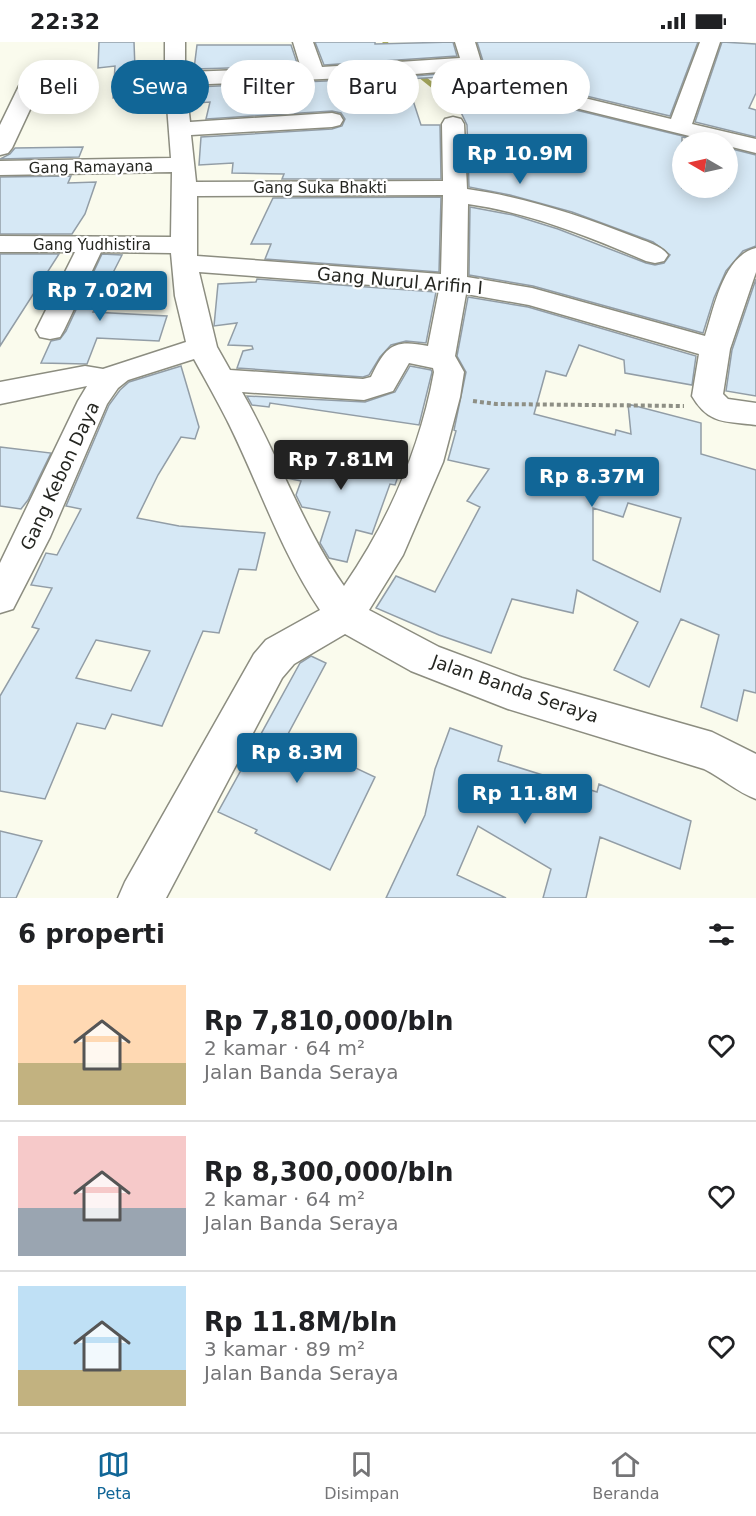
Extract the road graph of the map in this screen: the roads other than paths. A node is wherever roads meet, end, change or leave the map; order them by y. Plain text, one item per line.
1 (175, 42) edge
2 (303, 42) edge
3 (465, 42) edge
4 (710, 42) edge
5 (175, 60) edge
6 (309, 60) edge
7 (471, 60) edge
8 (431, 70) edge
9 (315, 74) edge
10 (590, 105) edge
11 (18, 111) edge
12 (178, 114) edge
13 (332, 120) dead end
14 (453, 124) dead end
15 (680, 126) junction
16 (180, 129) junction
17 (756, 146) edge
18 (0, 148) edge
19 (0, 168) edge
20 (183, 177) junction
21 (455, 192) junction
22 (0, 244) edge
23 (92, 246) junction
24 (184, 254) junction
25 (655, 255) dead end
26 (756, 256) edge
27 (454, 283) junction
28 (50, 330) dead end
29 (202, 347) junction
30 (716, 349) junction
31 (440, 358) junction
32 (221, 380) junction
33 (107, 381) junction
34 (0, 393) edge
35 (756, 414) edge
36 (0, 598) edge
37 (345, 615) junction
38 (756, 780) edge
39 (141, 898) edge

1 - 5 street, Jalan Banda Seraya
2 - 6 street
3 - 7 street
4 - 15 street
8 - 9 street
10 - 15 street
11 - 18 street
12 - 16 street, Jalan Banda Seraya
13 - 16 street
14 - 21 street
15 - 17 street
16 - 20 street, Jalan Banda Seraya
19 - 20 street, Gang Ramayana
20 - 21 street, Gang Suka Bhakti
20 - 24 street, Jalan Banda Seraya
21 - 25 street, Gang Suka Bhakti
21 - 27 street
22 - 23 street, Gang Yudhistira
23 - 24 street, Gang Yudhistira
23 - 28 street
24 - 27 street, Gang Nurul Arifin I
24 - 29 street, Jalan Banda Seraya
26 - 30 street
27 - 30 street, Gang Nurul Arifin I
27 - 31 street
29 - 32 street, Jalan Banda Seraya
29 - 33 street, Gang Kebon Daya
30 - 35 street
31 - 32 street
31 - 37 street
32 - 37 street, Jalan Banda Seraya
33 - 34 street
33 - 36 street, Gang Kebon Daya
37 - 38 street, Jalan Banda Seraya
37 - 39 street

